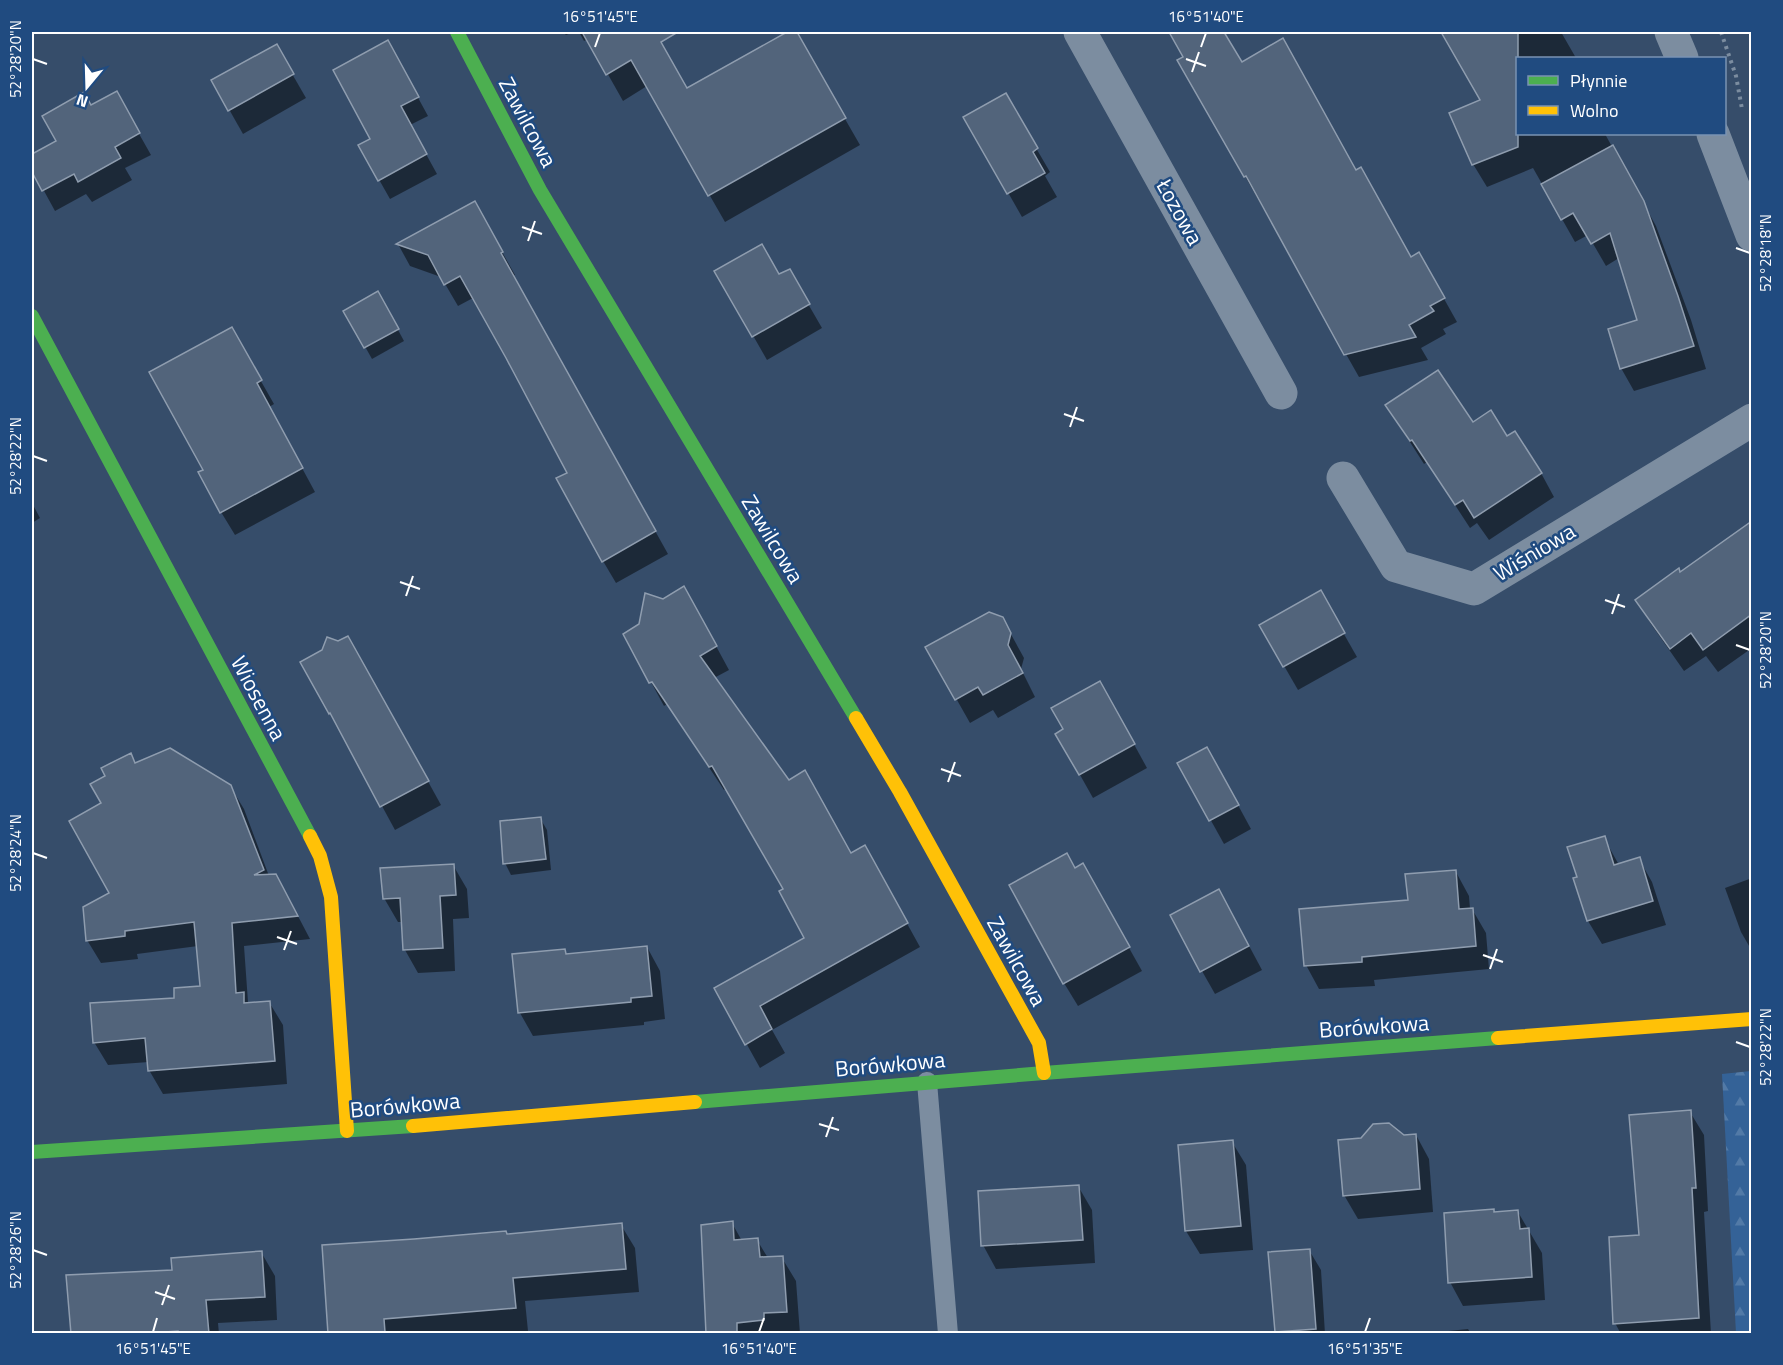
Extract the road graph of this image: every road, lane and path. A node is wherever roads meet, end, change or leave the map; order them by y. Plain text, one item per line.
1 (457, 32) edge
2 (1080, 32) edge
3 (1671, 32) edge
4 (1721, 32) edge
5 (1682, 57) edge
6 (1742, 111) dead end
7 (1713, 135) edge
8 (1752, 236) edge
9 (32, 316) edge
10 (1281, 393) dead end
11 (1752, 420) edge
12 (1343, 478) dead end
13 (1752, 1019) edge
14 (1044, 1073) junction
15 (927, 1082) junction
16 (347, 1131) junction
17 (32, 1152) edge
18 (948, 1334) edge

1 - 14 street, Zawilcowa
2 - 10 street, Łozowa
3 - 5 street
4 - 6 path
7 - 8 street
9 - 16 street, Wiosenna
11 - 12 street, Wiśniowa
13 - 14 street, Borówkowa
14 - 15 street, Borówkowa
15 - 16 street, Borówkowa
15 - 18 lane
16 - 17 street, Borówkowa

